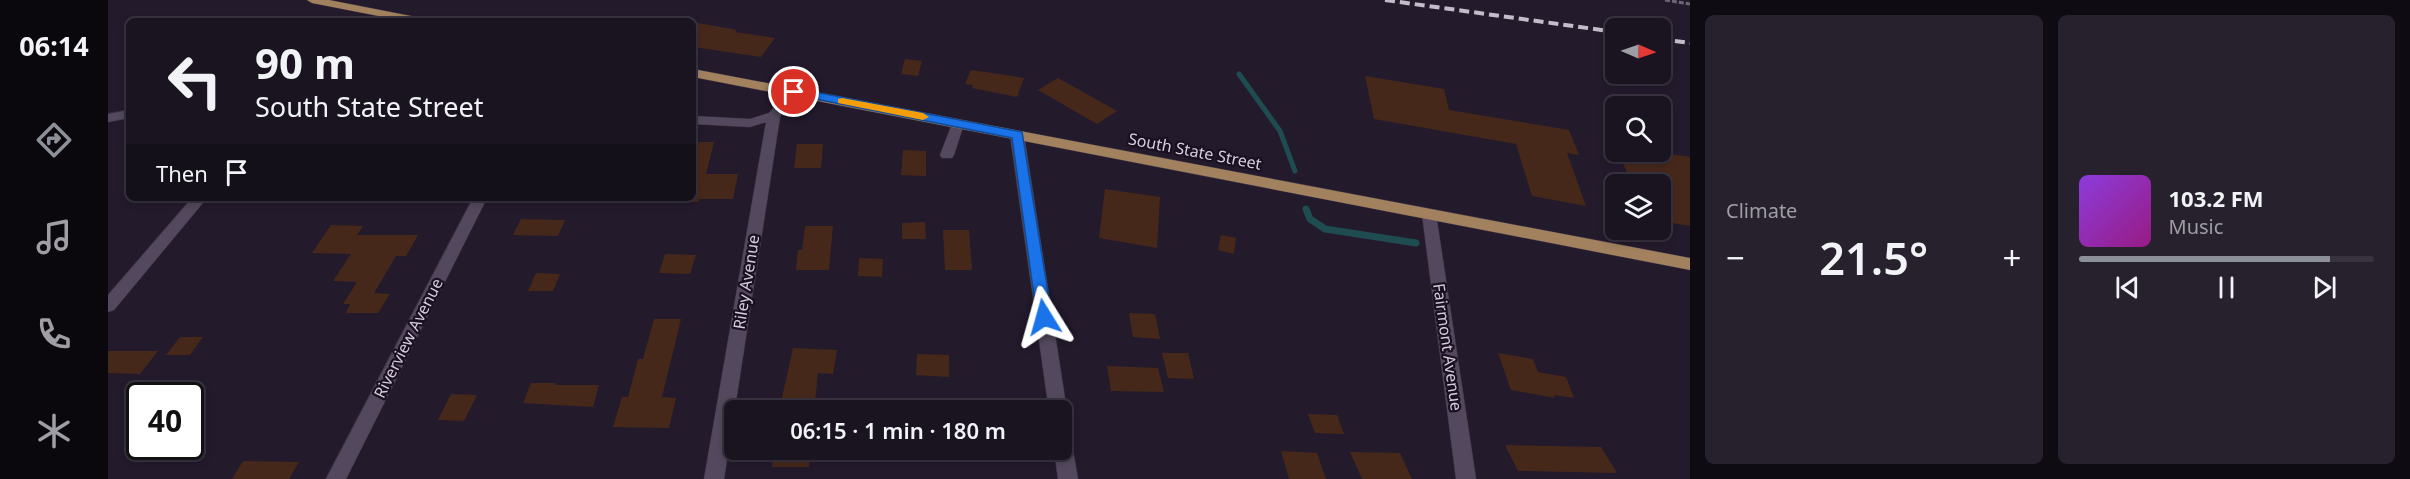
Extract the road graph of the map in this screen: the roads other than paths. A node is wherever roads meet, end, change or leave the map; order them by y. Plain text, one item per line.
1 (312, 0) edge
2 (405, 18) edge
3 (696, 74) edge
4 (794, 92) junction
5 (126, 115) edge
6 (774, 116) junction
7 (108, 118) edge
8 (696, 120) edge
9 (958, 124) junction
10 (1017, 135) junction
11 (947, 155) dead end
12 (197, 201) edge
13 (478, 201) edge
14 (1429, 214) junction
15 (1690, 264) edge
16 (108, 306) edge
17 (1056, 400) edge
18 (1065, 460) edge
19 (336, 479) edge
20 (714, 479) edge
21 (1068, 479) edge
22 (1467, 479) edge

1 - 2 main road
3 - 4 main road, South State Street
4 - 6 street
4 - 9 main road, South State Street
5 - 7 street
6 - 8 street
6 - 20 street, Riley Avenue
9 - 10 main road, South State Street
9 - 11 street
10 - 14 main road, South State Street
10 - 17 street
12 - 16 street
13 - 19 street, Riverview Avenue
14 - 15 main road, South State Street
14 - 22 street, Fairmont Avenue
18 - 21 street

